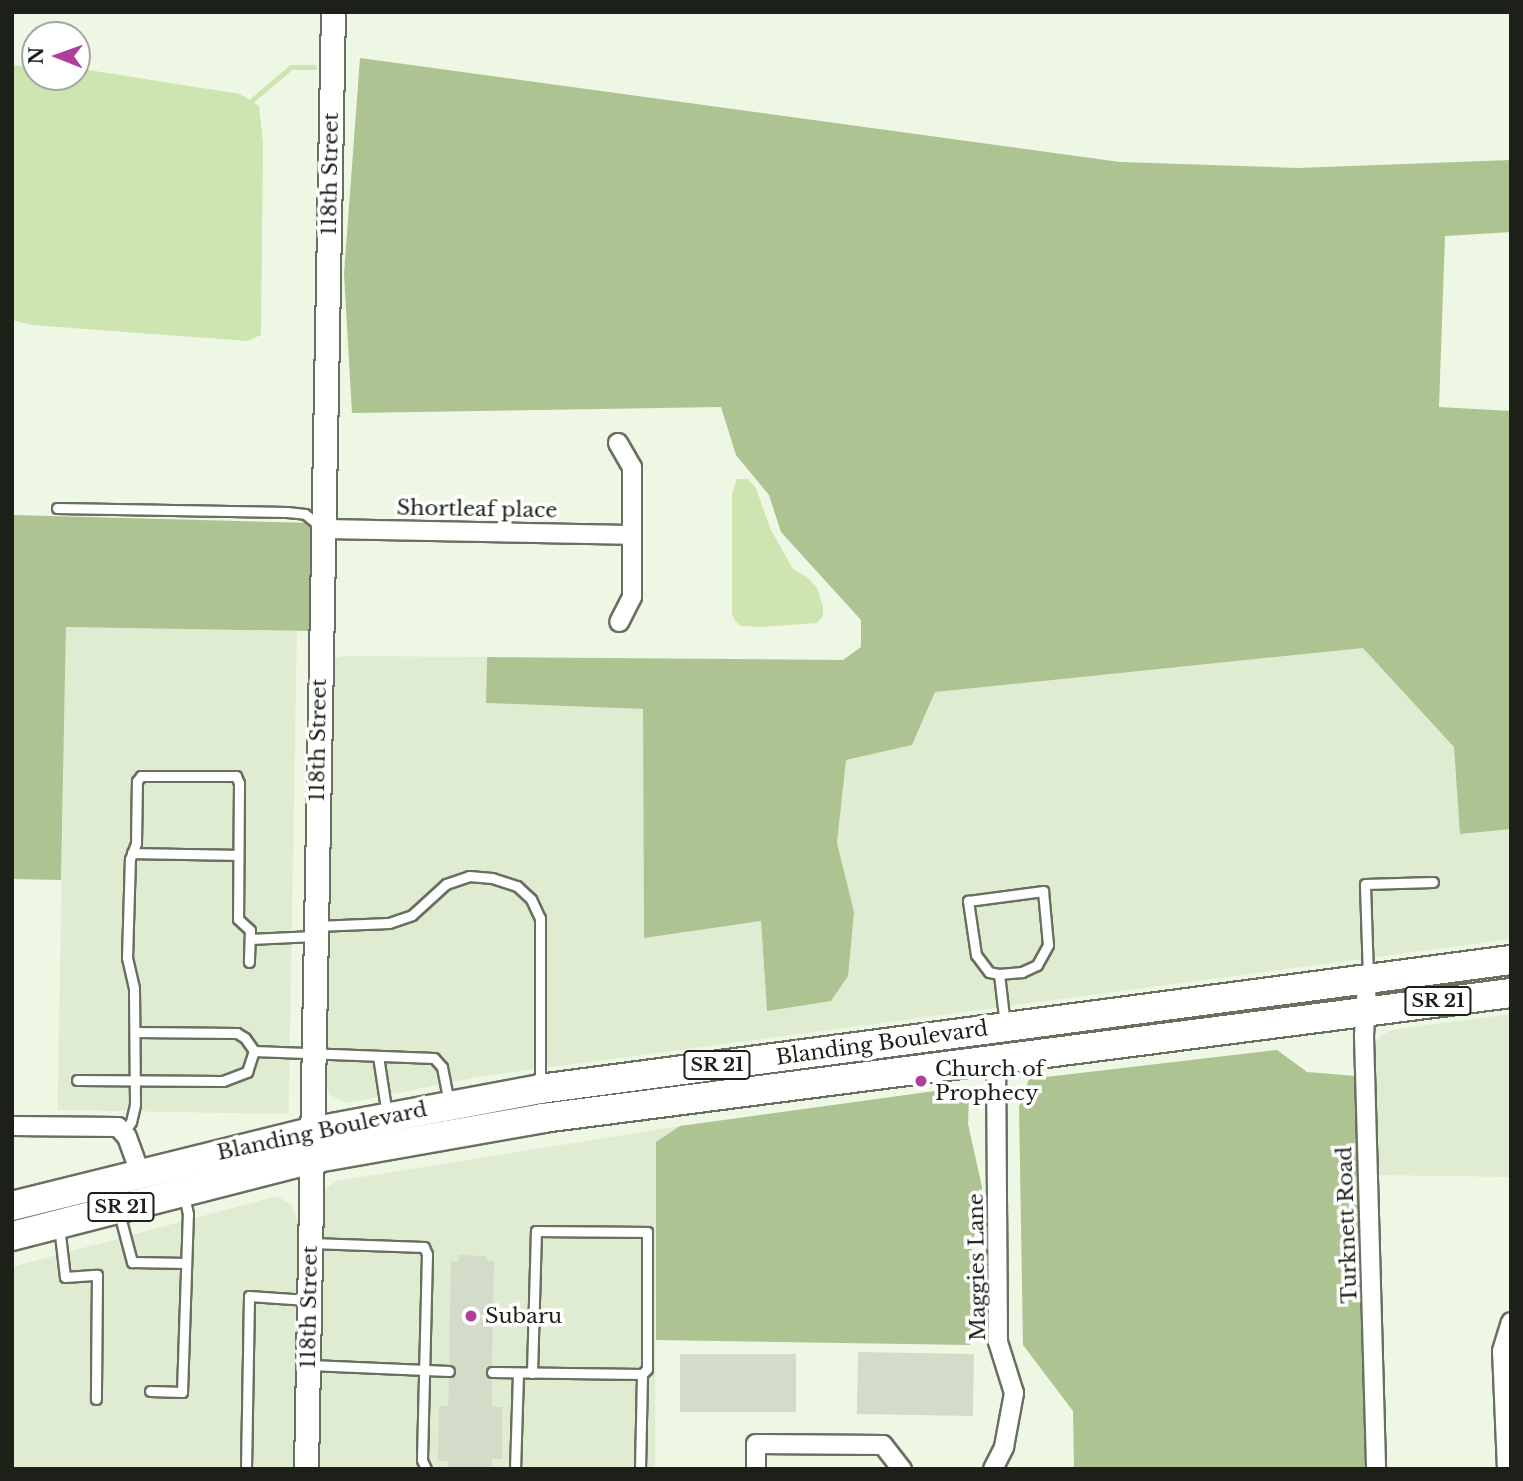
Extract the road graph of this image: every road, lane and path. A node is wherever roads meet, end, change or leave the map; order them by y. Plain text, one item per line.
1 (333, 12) edge
2 (618, 443) dead end
3 (57, 508) dead end
4 (322, 528) junction
5 (632, 535) junction
6 (619, 622) dead end
7 (132, 853) junction
8 (238, 855) junction
9 (1433, 882) dead end
10 (314, 931) junction
11 (250, 939) junction
12 (1511, 960) edge
13 (249, 962) dead end
14 (999, 974) junction
15 (1367, 981) junction
16 (1511, 993) edge
17 (1364, 1010) junction
18 (1077, 1017) junction
19 (1006, 1027) junction
20 (135, 1032) junction
21 (254, 1051) junction
22 (312, 1053) junction
23 (378, 1056) junction
24 (996, 1059) junction
25 (928, 1067) junction
26 (77, 1080) dead end
27 (135, 1080) junction
28 (661, 1086) junction
29 (540, 1089) junction
30 (449, 1105) junction
31 (387, 1117) junction
32 (12, 1126) edge
33 (124, 1133) junction
34 (311, 1146) junction
35 (140, 1173) junction
36 (183, 1191) junction
37 (51, 1196) junction
38 (12, 1206) edge
39 (118, 1208) junction
40 (58, 1223) junction
41 (12, 1236) edge
42 (309, 1242) junction
43 (186, 1263) junction
44 (309, 1300) junction
45 (1511, 1322) edge
46 (308, 1365) junction
47 (422, 1370) junction
48 (449, 1371) dead end
49 (492, 1372) dead end
50 (518, 1373) junction
51 (532, 1373) junction
52 (642, 1374) junction
53 (150, 1391) dead end
54 (96, 1399) dead end
55 (246, 1469) edge
56 (306, 1469) edge
57 (426, 1469) edge
58 (515, 1469) edge
59 (640, 1469) edge
60 (756, 1469) edge
61 (902, 1469) edge
62 (993, 1469) edge
63 (1376, 1469) edge
64 (1507, 1469) edge

1 - 4 street, 118th Street
2 - 5 street
3 - 4 lane
4 - 5 street, Shortleaf place
4 - 10 street, 118th Street
5 - 6 street
7 - 8 lane
7 - 8 lane
7 - 20 lane
8 - 11 lane
9 - 15 lane
10 - 11 lane
10 - 22 street, 118th Street
10 - 29 lane
11 - 13 lane
12 - 15 main road, Blanding Boulevard / SR 21
14 - 14 lane
14 - 19 lane
15 - 17 street, Turknett Road
15 - 18 main road, Blanding Boulevard / SR 21
16 - 17 main road, Blanding Boulevard / SR 21
17 - 24 main road, Blanding Boulevard / SR 21
17 - 63 street, Turknett Road
18 - 19 main road, Blanding Boulevard / SR 21
18 - 24 main road
19 - 25 main road
19 - 28 main road, Blanding Boulevard / SR 21
20 - 21 lane
20 - 27 lane
21 - 22 lane
21 - 27 lane
22 - 23 lane
22 - 34 street, 118th Street
23 - 30 lane
23 - 31 lane
24 - 25 main road, Blanding Boulevard / SR 21
24 - 62 street, Maggies Lane
25 - 28 main road, Blanding Boulevard / SR 21
26 - 27 lane
27 - 33 lane
28 - 29 main road, Blanding Boulevard / SR 21
28 - 34 main road, Blanding Boulevard / SR 21
29 - 30 main road, Blanding Boulevard / SR 21
30 - 31 main road, Blanding Boulevard / SR 21
31 - 34 main road, Blanding Boulevard / SR 21
32 - 33 street
33 - 35 street
34 - 35 main road, Blanding Boulevard / SR 21
34 - 36 main road, Blanding Boulevard / SR 21
34 - 42 street, 118th Street
35 - 37 main road, Blanding Boulevard / SR 21
36 - 39 main road, Blanding Boulevard / SR 21
36 - 43 lane
37 - 38 main road, Blanding Boulevard / SR 21
37 - 40 street
39 - 40 main road, Blanding Boulevard / SR 21
39 - 43 lane
40 - 41 main road, Blanding Boulevard / SR 21
40 - 54 lane
42 - 44 street, 118th Street
42 - 47 lane
43 - 53 lane
44 - 46 street, 118th Street
44 - 55 lane
45 - 64 street
46 - 47 lane
46 - 56 street, 118th Street
47 - 48 lane
47 - 57 lane
49 - 50 lane
50 - 51 lane
50 - 58 lane
51 - 52 lane
51 - 52 lane
52 - 59 lane
60 - 61 street

